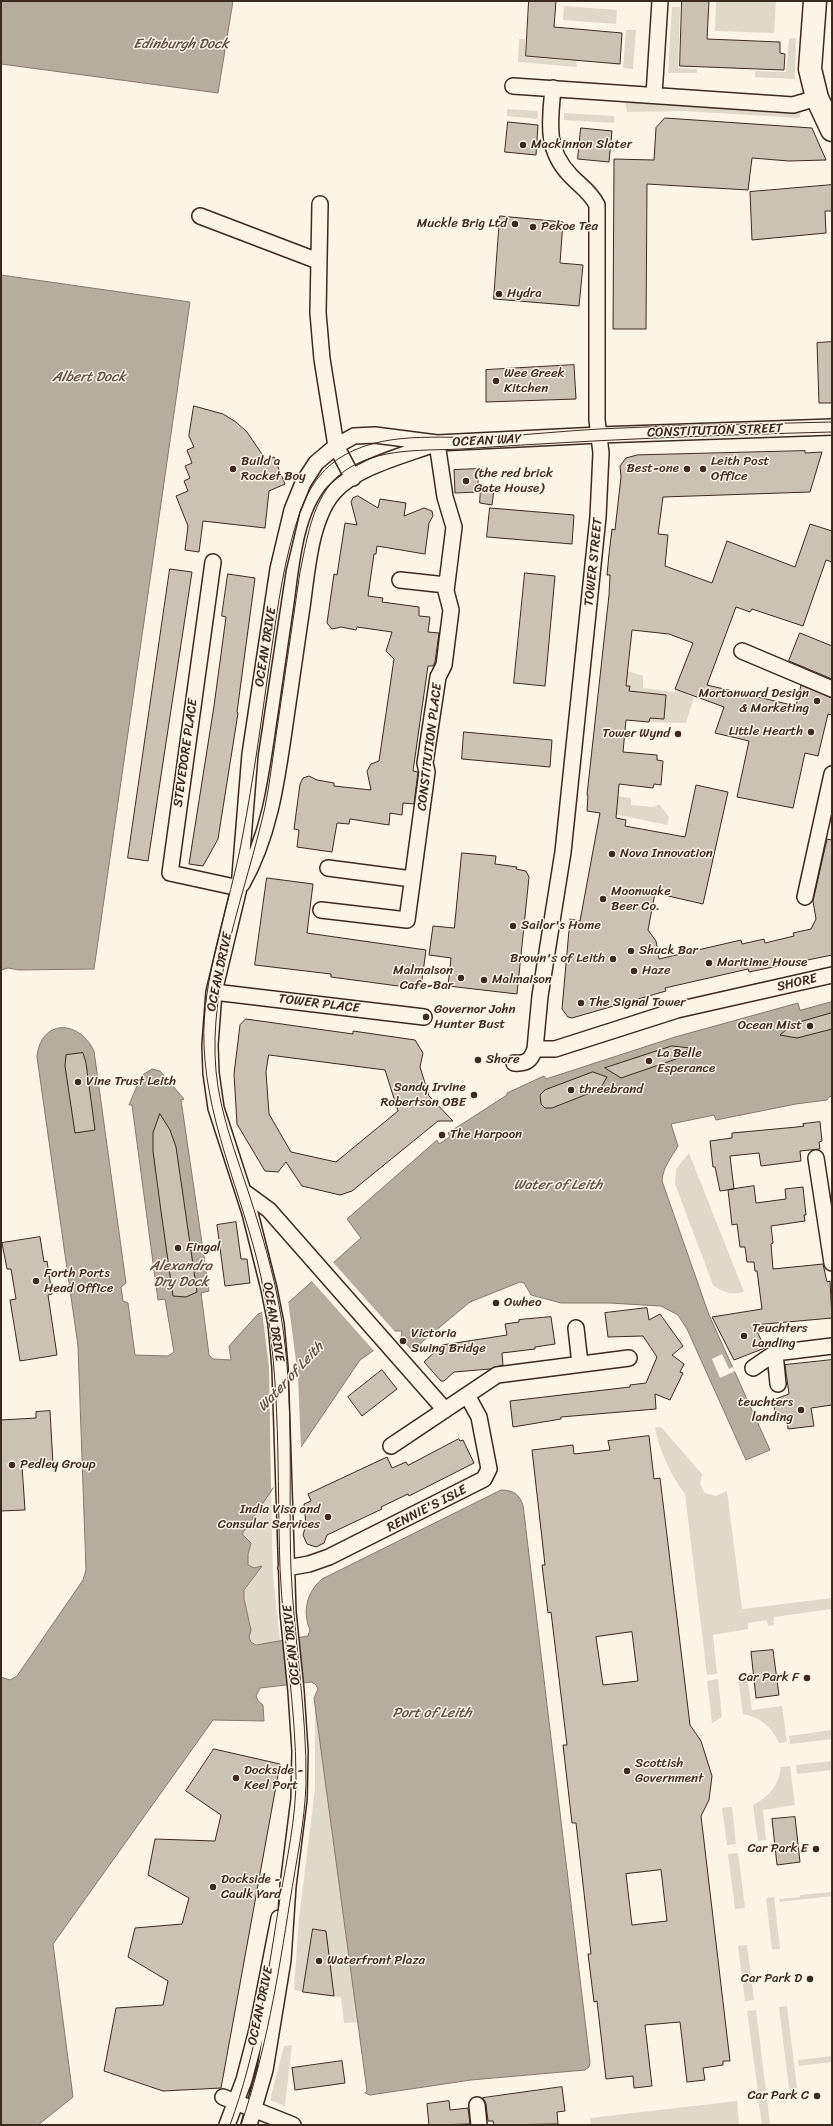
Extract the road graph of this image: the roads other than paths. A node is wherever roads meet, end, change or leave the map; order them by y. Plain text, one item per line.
1 (660, 1) edge
2 (815, 1) edge
3 (513, 86) dead end
4 (553, 88) junction
5 (814, 89) junction
6 (654, 95) junction
7 (832, 130) edge
8 (320, 204) dead end
9 (200, 216) dead end
10 (318, 261) junction
11 (832, 427) edge
12 (375, 435) joint
13 (599, 435) junction
14 (438, 444) junction
15 (336, 446) junction
16 (353, 478) junction
17 (213, 562) dead end
18 (400, 580) dead end
19 (446, 585) junction
20 (742, 650) dead end
21 (832, 689) edge
22 (832, 774) edge
23 (328, 868) dead end
24 (412, 879) junction
25 (239, 888) junction
26 (805, 897) dead end
27 (321, 910) dead end
28 (832, 975) edge
29 (214, 992) junction
30 (424, 1017) dead end
31 (536, 1049) junction
32 (514, 1063) dead end
33 (816, 1158) dead end
34 (243, 1191) junction
35 (832, 1263) edge
36 (576, 1328) dead end
37 (832, 1346) edge
38 (775, 1353) junction
39 (629, 1358) dead end
40 (580, 1364) junction
41 (753, 1368) dead end
42 (778, 1384) dead end
43 (467, 1395) junction
44 (445, 1410) junction
45 (391, 1446) dead end
46 (286, 1568) junction
47 (288, 1886) junction
48 (230, 2100) junction
49 (477, 2105) dead end
50 (254, 2110) junction
51 (228, 2125) edge
52 (249, 2125) edge
53 (293, 2125) edge
54 (479, 2125) edge

1 - 6 street
2 - 5 main road
3 - 4 street
4 - 6 street
4 - 13 street, TOWER STREET
5 - 6 street
5 - 7 main road
8 - 10 street
9 - 10 street
10 - 15 street
11 - 13 street, CONSTITUTION STREET
12 - 14 street, OCEAN WAY
12 - 15 street, OCEAN DRIVE
13 - 14 street, OCEAN WAY
13 - 31 street, TOWER STREET
14 - 16 street, OCEAN DRIVE
14 - 19 street, CONSTITUTION PLACE
15 - 16 street
15 - 25 street, OCEAN DRIVE
16 - 25 street, OCEAN DRIVE
17 - 25 street, STEVEDORE PLACE
18 - 19 street
19 - 24 street, CONSTITUTION PLACE
20 - 21 street
22 - 26 street
23 - 24 street
24 - 27 street, CONSTITUTION PLACE
25 - 29 street, OCEAN DRIVE
28 - 31 street, SHORE
29 - 30 street, TOWER PLACE
29 - 34 street, OCEAN DRIVE
31 - 32 street
33 - 35 street
34 - 44 street
34 - 46 street, OCEAN DRIVE
36 - 40 street
37 - 38 street
38 - 41 street
38 - 42 street
39 - 40 street
40 - 43 street
43 - 44 street
43 - 46 street, RENNIE'S ISLE
44 - 45 street
46 - 47 street, OCEAN DRIVE
47 - 48 street, OCEAN DRIVE
47 - 50 street, OCEAN DRIVE
48 - 50 street
48 - 51 street, OCEAN DRIVE
49 - 54 street
50 - 52 street, OCEAN DRIVE
50 - 53 street

